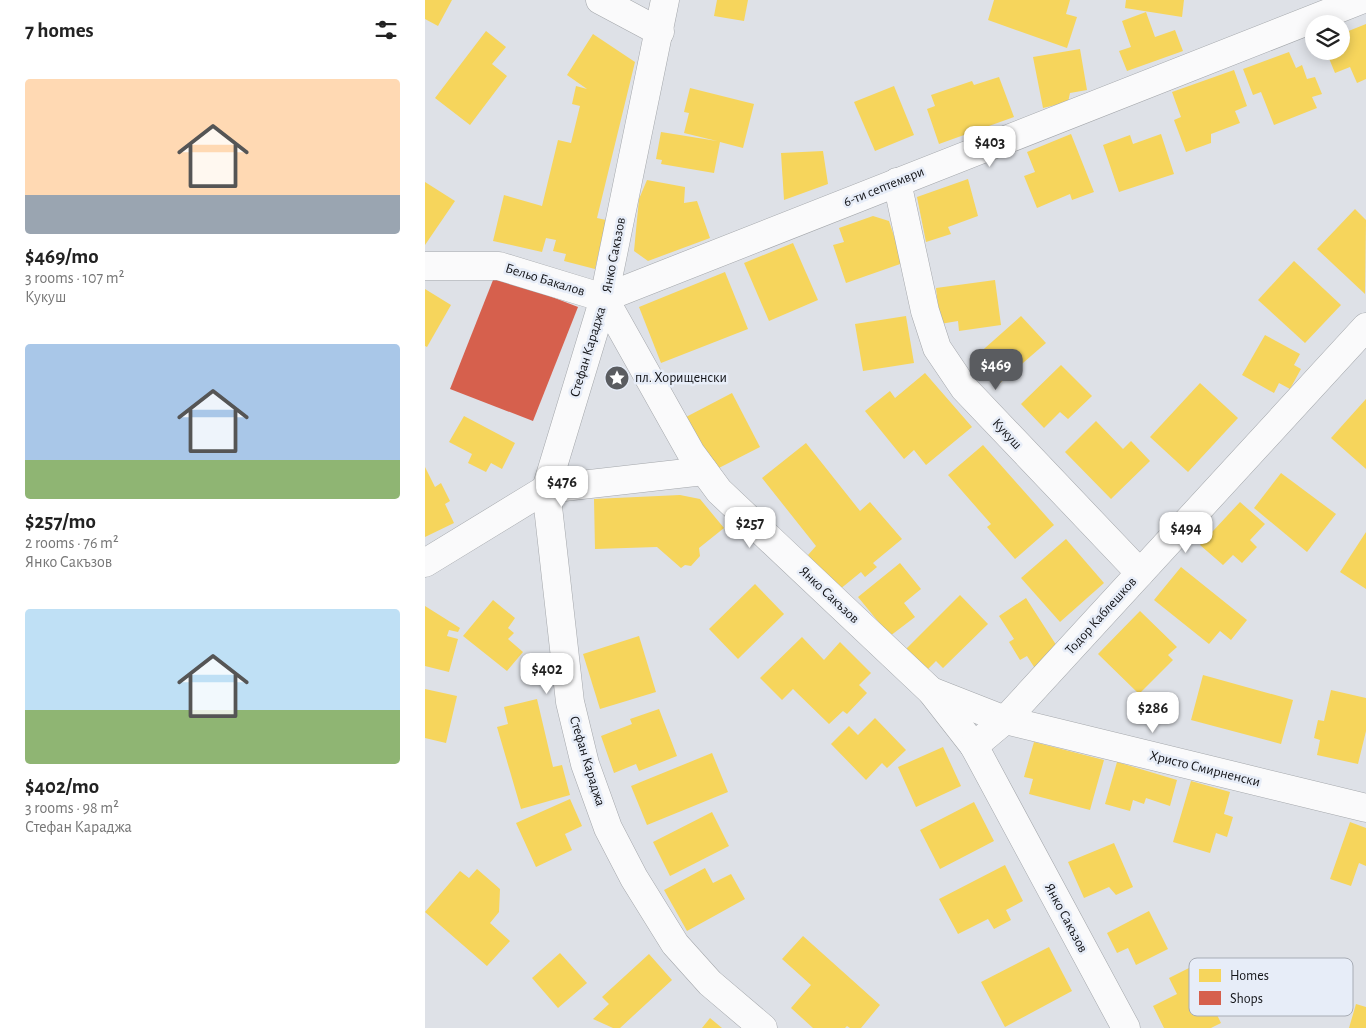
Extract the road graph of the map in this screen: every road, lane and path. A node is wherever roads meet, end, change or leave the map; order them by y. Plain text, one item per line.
1 (600, 0) edge
2 (665, 0) edge
3 (1361, 0) edge
4 (660, 32) junction
5 (897, 182) junction
6 (425, 266) edge
7 (604, 298) junction
8 (1366, 328) edge
9 (704, 471) junction
10 (546, 488) junction
11 (425, 563) edge
12 (1140, 573) junction
13 (931, 691) junction
14 (1005, 720) junction
15 (974, 746) junction
16 (1366, 808) edge
17 (763, 1028) edge
18 (1126, 1028) edge

1 - 4 street
2 - 4 street, Янко Сакъзов
3 - 5 street, 6-ти септември
4 - 7 street, Янко Сакъзов
5 - 7 street, 6-ти септември
5 - 12 street, Кукуш
6 - 7 street, Бельо Бакалов
7 - 9 street, Янко Сакъзов
7 - 10 street, Стефан Караджа
8 - 12 street, Тодор Каблешков
9 - 10 street
9 - 13 street, Янко Сакъзов
10 - 11 street
10 - 17 street, Стефан Караджа
12 - 14 street, Тодор Каблешков
13 - 14 street, Христо Смирненски
13 - 15 street, Янко Сакъзов
14 - 15 street, Тодор Каблешков
14 - 16 street, Христо Смирненски
15 - 18 street, Янко Сакъзов

